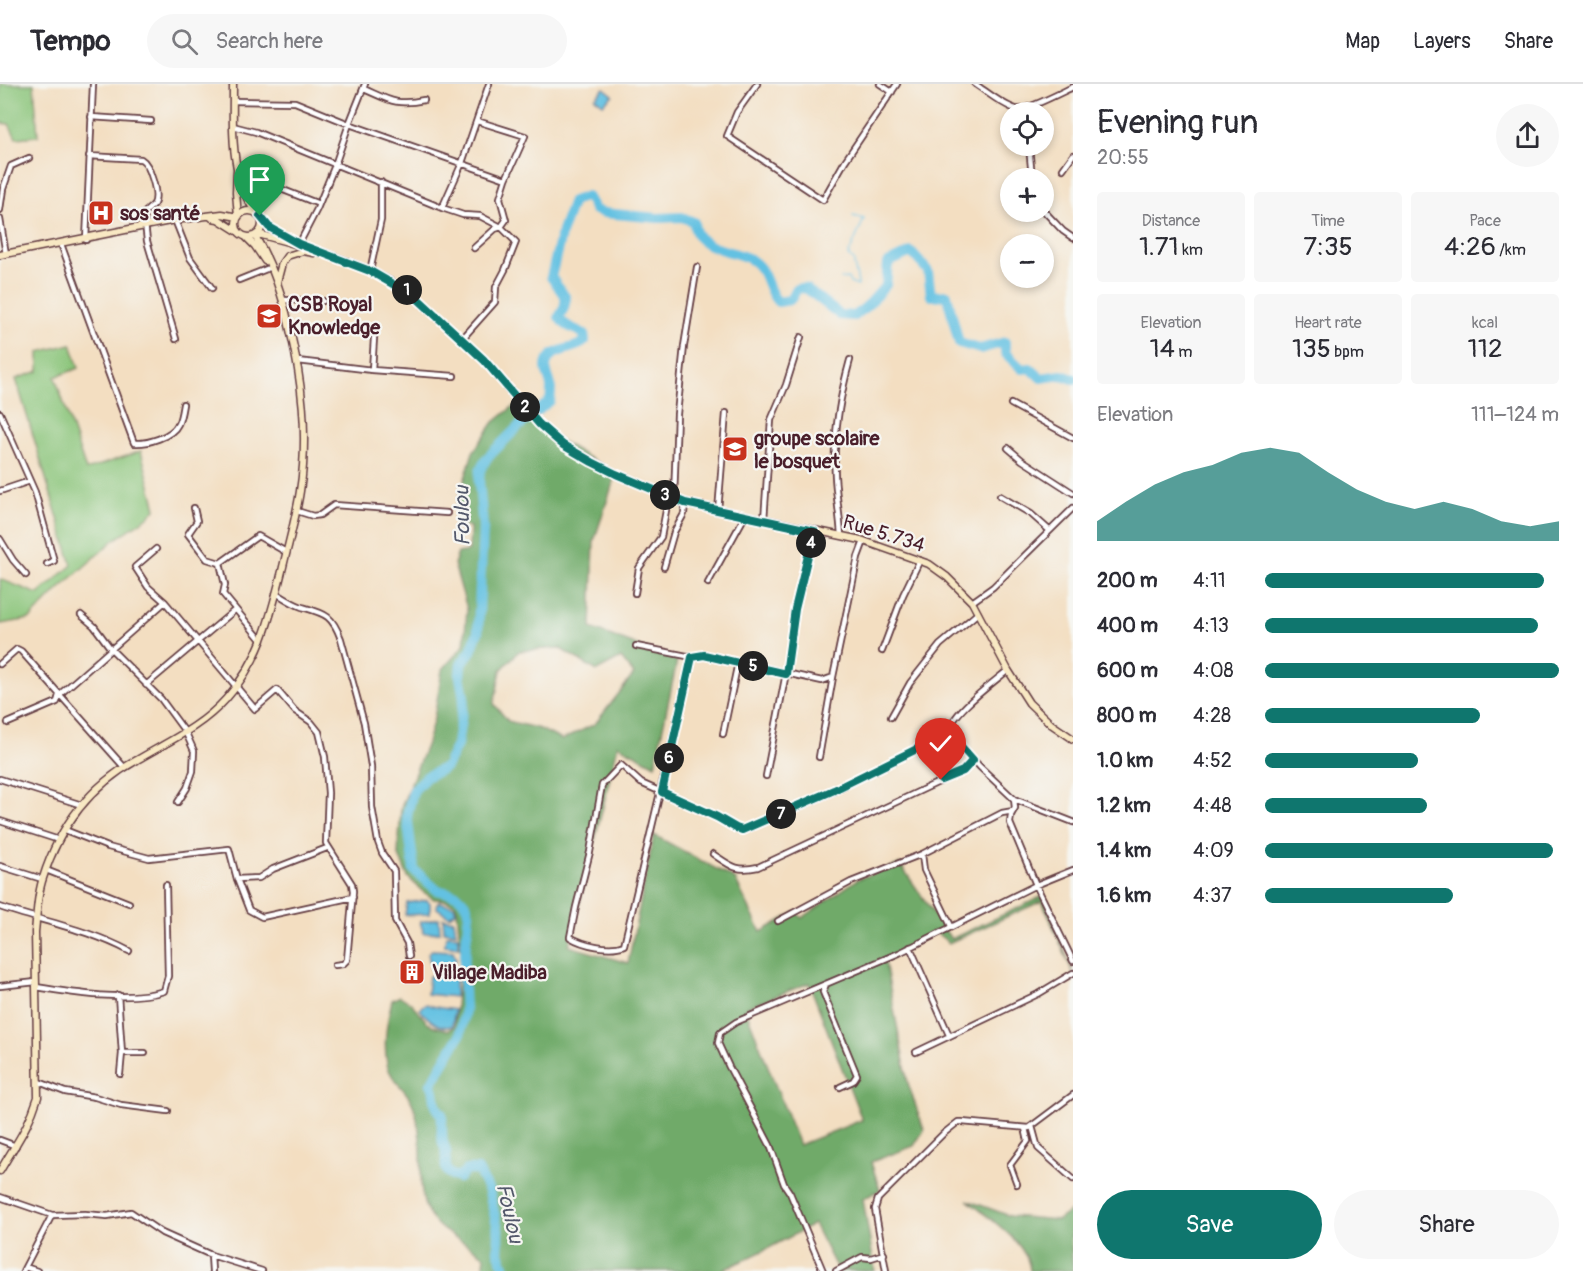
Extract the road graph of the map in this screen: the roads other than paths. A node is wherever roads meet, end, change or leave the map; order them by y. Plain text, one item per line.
1 (93, 84) edge
2 (233, 84) edge
3 (489, 84) edge
4 (757, 84) edge
5 (880, 84) edge
6 (897, 84) edge
7 (975, 84) edge
8 (990, 84) edge
9 (365, 86) edge
10 (1073, 87) edge
11 (986, 91) junction
12 (892, 92) junction
13 (424, 100) dead end
14 (233, 101) junction
15 (1004, 102) edge
16 (1040, 102) edge
17 (91, 117) junction
18 (151, 121) dead end
19 (477, 121) junction
20 (349, 124) junction
21 (233, 126) junction
22 (1073, 155) edge
23 (90, 156) junction
24 (29, 158) dead end
25 (462, 163) junction
26 (335, 165) junction
27 (1063, 169) dead end
28 (237, 170) junction
29 (506, 179) junction
30 (263, 182) dead end
31 (381, 182) junction
32 (319, 204) junction
33 (442, 208) junction
34 (0, 210) edge
35 (260, 216) junction
36 (202, 217) junction
37 (238, 217) junction
38 (0, 219) edge
39 (175, 220) junction
40 (1054, 222) edge
41 (146, 226) junction
42 (501, 227) junction
43 (243, 235) junction
44 (257, 235) junction
45 (1073, 238) edge
46 (86, 240) junction
47 (62, 244) junction
48 (299, 244) junction
49 (474, 248) dead end
50 (3, 255) edge
51 (338, 260) junction
52 (697, 267) dead end
53 (269, 268) junction
54 (370, 271) junction
55 (239, 280) dead end
56 (276, 280) junction
57 (212, 288) dead end
58 (283, 300) junction
59 (323, 302) dead end
60 (801, 337) dead end
61 (374, 338) dead end
62 (176, 339) dead end
63 (462, 339) junction
64 (850, 360) dead end
65 (298, 361) junction
66 (372, 370) junction
67 (454, 376) dead end
68 (183, 404) dead end
69 (1011, 404) dead end
70 (0, 413) edge
71 (726, 413) dead end
72 (1073, 438) edge
73 (1008, 448) dead end
74 (30, 481) junction
75 (0, 490) edge
76 (1073, 493) edge
77 (1000, 496) dead end
78 (674, 499) junction
79 (685, 503) junction
80 (194, 508) dead end
81 (1073, 508) edge
82 (297, 511) junction
83 (718, 511) junction
84 (447, 513) dead end
85 (745, 516) junction
86 (764, 520) junction
87 (1049, 530) junction
88 (814, 531) junction
89 (841, 536) junction
90 (0, 538) edge
91 (864, 541) junction
92 (156, 549) dead end
93 (286, 552) junction
94 (920, 560) junction
95 (220, 563) junction
96 (47, 564) dead end
97 (664, 567) dead end
98 (27, 575) dead end
99 (708, 583) dead end
100 (276, 593) junction
101 (635, 593) dead end
102 (165, 602) junction
103 (972, 603) junction
104 (236, 610) junction
105 (978, 613) junction
106 (81, 615) dead end
107 (262, 641) junction
108 (199, 642) junction
109 (636, 646) dead end
110 (111, 649) junction
111 (882, 651) dead end
112 (692, 657) junction
113 (738, 662) junction
114 (0, 664) edge
115 (1008, 670) junction
116 (786, 674) junction
117 (833, 677) junction
118 (146, 684) junction
119 (236, 687) junction
120 (59, 695) junction
121 (891, 717) dead end
122 (8, 723) dead end
123 (186, 733) junction
124 (949, 733) junction
125 (723, 734) dead end
126 (1073, 738) edge
127 (819, 757) dead end
128 (973, 760) junction
129 (124, 767) junction
130 (766, 776) dead end
131 (0, 779) edge
132 (662, 792) junction
133 (1014, 799) junction
134 (178, 802) dead end
135 (82, 805) junction
136 (1013, 811) junction
137 (0, 821) edge
138 (1073, 822) edge
139 (65, 830) junction
140 (59, 840) junction
141 (327, 848) junction
142 (922, 854) junction
143 (713, 855) dead end
144 (0, 867) edge
145 (46, 870) junction
146 (1073, 870) edge
147 (42, 879) junction
148 (237, 879) junction
149 (166, 885) dead end
150 (1036, 885) junction
151 (353, 897) junction
152 (129, 903) dead end
153 (0, 908) edge
154 (36, 919) junction
155 (778, 921) dead end
156 (951, 926) junction
157 (910, 947) junction
158 (129, 951) dead end
159 (409, 956) dead end
160 (1073, 961) edge
161 (335, 965) dead end
162 (1073, 973) edge
163 (36, 984) junction
164 (826, 984) junction
165 (0, 986) edge
166 (118, 995) junction
167 (949, 1035) junction
168 (915, 1052) dead end
169 (122, 1053) junction
170 (145, 1053) dead end
171 (120, 1074) dead end
172 (39, 1082) junction
173 (840, 1087) dead end
174 (1073, 1095) edge
175 (168, 1111) dead end
176 (1032, 1126) junction
177 (1025, 1128) junction
178 (0, 1140) edge
179 (16, 1146) junction
180 (0, 1171) edge
181 (1073, 1179) edge
182 (1017, 1184) dead end
183 (0, 1197) edge
184 (52, 1215) junction
185 (884, 1254) junction
186 (211, 1255) junction
187 (24, 1269) edge
188 (37, 1271) edge
189 (212, 1271) edge
190 (262, 1271) edge
191 (823, 1271) edge
192 (836, 1271) edge
193 (886, 1271) edge

1 - 17 street
2 - 14 street
3 - 19 street
4 - 12 street
5 - 12 street
6 - 12 street
7 - 11 street
8 - 11 street
9 - 13 street
9 - 20 street
10 - 16 street
11 - 15 street
14 - 20 street
14 - 21 street
17 - 18 street
17 - 23 street
19 - 25 street
19 - 29 street
20 - 25 street
20 - 26 street
21 - 26 street
21 - 28 street
22 - 27 street
23 - 41 street
23 - 46 street
24 - 34 street
25 - 29 street
25 - 33 street
26 - 31 street
26 - 32 street
28 - 35 street
28 - 37 street
29 - 42 street
30 - 32 street
31 - 33 street
31 - 54 street
32 - 48 street
33 - 42 street
35 - 37 street
35 - 44 street
35 - 48 street
36 - 37 street
36 - 39 street
36 - 43 street
37 - 43 street
38 - 50 street
39 - 41 street
39 - 57 street
40 - 45 street
41 - 46 street
41 - 62 street
42 - 49 street
42 - 63 street
43 - 44 street
43 - 53 street
44 - 48 street, Rue 5.734
44 - 56 street
46 - 47 street
47 - 50 street
47 - 68 street
48 - 51 street, Rue 5.734
51 - 54 street, Rue 5.734
51 - 56 street
52 - 78 street
53 - 55 street
53 - 56 street
54 - 63 street, Rue 5.734
56 - 58 street
58 - 59 street
58 - 65 street
60 - 86 street
61 - 66 street
63 - 78 street, Rue 5.734
64 - 89 street
65 - 66 street
65 - 82 street
66 - 67 street
69 - 72 street
70 - 74 street
71 - 83 street
73 - 76 street
74 - 75 street
74 - 96 street
77 - 87 street
78 - 79 street, Rue 5.734
78 - 101 street
79 - 83 street, Rue 5.734
79 - 97 street
80 - 95 street
81 - 87 street
82 - 84 street
82 - 93 street
83 - 85 street, Rue 5.734
85 - 86 street, Rue 5.734
85 - 99 street
86 - 88 street, Rue 5.734
87 - 103 street
88 - 89 street, Rue 5.734
88 - 116 street
89 - 91 street, Rue 5.734
90 - 98 street
91 - 94 street, Rue 5.734
91 - 117 street
92 - 102 street
93 - 95 street
93 - 100 street
94 - 103 street, Rue 5.734
94 - 111 street
95 - 104 street
100 - 107 street
100 - 159 street
102 - 108 street
102 - 110 street
103 - 105 street, Rue 5.734
104 - 107 street
104 - 108 street
105 - 115 street, Rue 5.734
105 - 121 street
106 - 110 street
107 - 119 street
108 - 118 street
108 - 119 street
109 - 112 street
110 - 118 street
110 - 120 street
112 - 113 street
112 - 132 street
113 - 116 street
113 - 125 street
114 - 120 street
115 - 124 street
115 - 126 street, Rue 5.734
116 - 117 street
116 - 130 street
117 - 127 street
118 - 123 street
119 - 123 street
119 - 141 street
120 - 122 street
120 - 129 street
123 - 129 street
123 - 134 street
124 - 128 street
124 - 132 street
128 - 133 street
128 - 143 street
129 - 135 street
131 - 135 street
132 - 132 street
133 - 136 street
133 - 138 street
135 - 139 street
136 - 142 street
136 - 150 street
137 - 140 street
139 - 140 street
139 - 148 street
140 - 145 street
141 - 148 street
141 - 151 street
142 - 155 street
142 - 156 street
144 - 147 street
145 - 147 street
145 - 152 street
146 - 150 street
147 - 154 street
148 - 151 street
149 - 166 street
150 - 156 street
150 - 160 street
151 - 161 street
153 - 154 street
154 - 158 street
154 - 163 street
156 - 157 street
157 - 164 street
157 - 167 street
162 - 167 street
163 - 165 street
163 - 166 street
163 - 172 street
164 - 173 street
164 - 191 street
166 - 169 street
167 - 168 street
169 - 170 street
169 - 171 street
172 - 175 street
172 - 179 street
174 - 176 street
176 - 177 street
176 - 181 street
177 - 182 street
177 - 185 street
178 - 179 street
179 - 180 street
183 - 184 street
184 - 186 street
184 - 187 street
185 - 192 street
185 - 193 street
186 - 189 street
186 - 190 street
187 - 188 street

